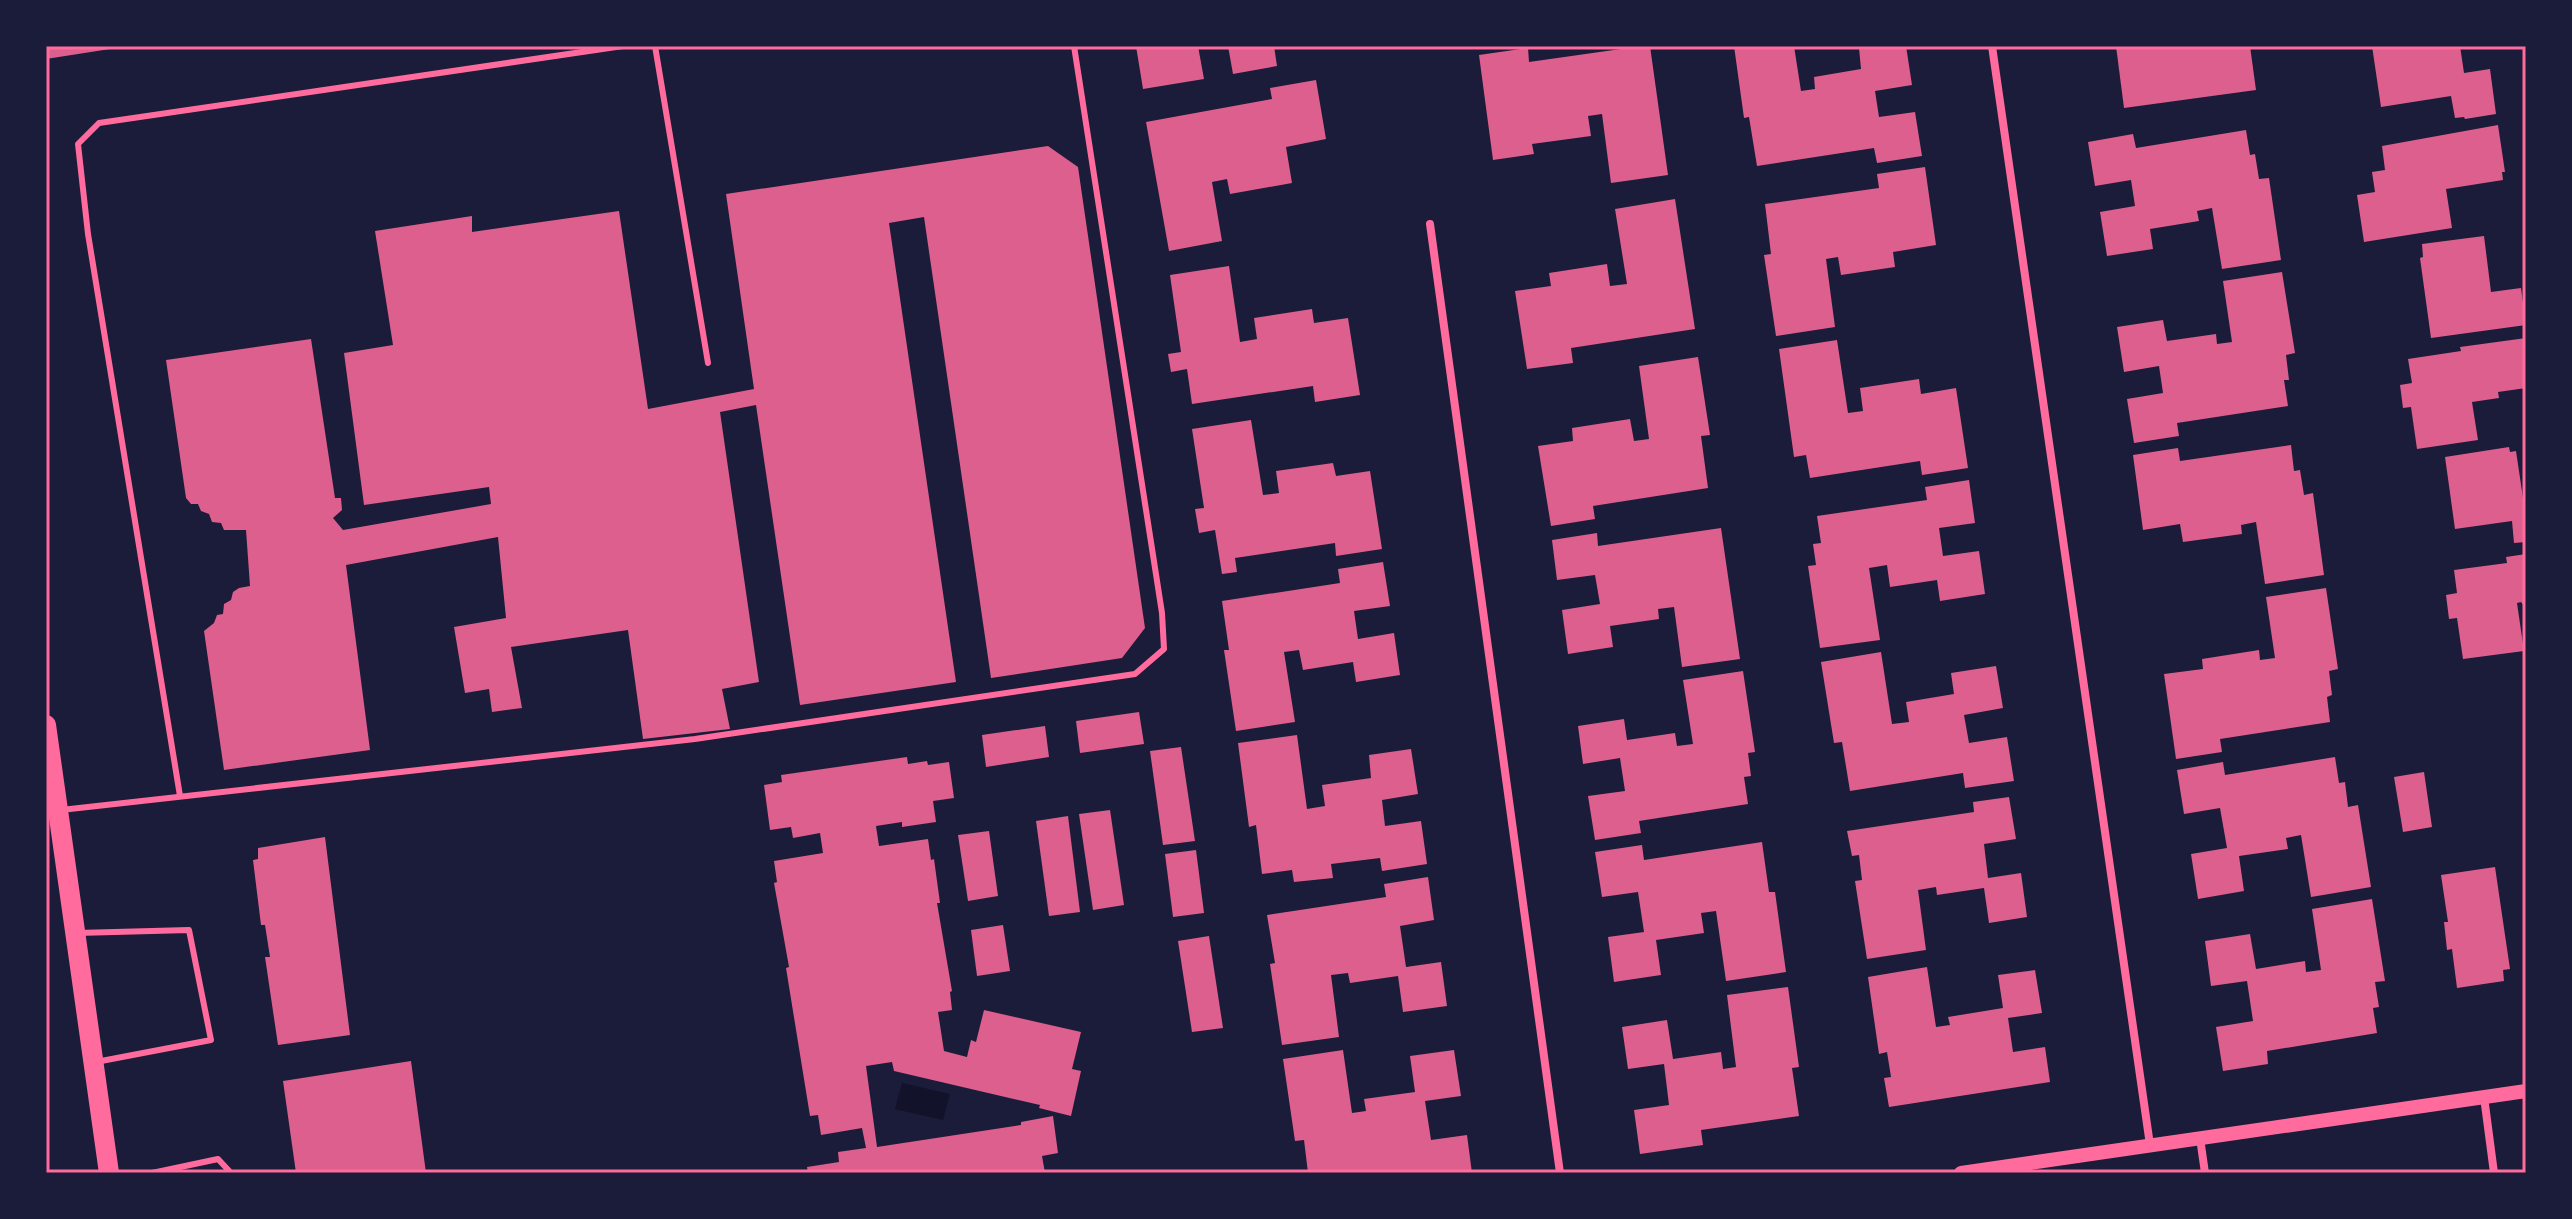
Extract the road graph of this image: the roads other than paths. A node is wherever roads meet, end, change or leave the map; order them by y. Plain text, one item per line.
1 (623, 46) edge
2 (655, 46) edge
3 (1074, 46) edge
4 (1992, 46) edge
5 (1430, 224) dead end
6 (708, 363) dead end
7 (46, 725) edge
8 (180, 796) junction
9 (58, 811) junction
10 (75, 934) junction
11 (93, 1062) junction
12 (2526, 1091) edge
13 (2484, 1097) junction
14 (2200, 1138) junction
15 (2150, 1145) junction
16 (109, 1173) edge
17 (152, 1173) edge
18 (231, 1173) edge
19 (1560, 1173) edge
20 (1961, 1173) edge
21 (2205, 1173) edge
22 (2494, 1173) edge

1 - 8 lane
2 - 6 lane
3 - 8 lane
4 - 15 street
5 - 19 street
7 - 9 main road
8 - 9 lane
9 - 10 main road
10 - 11 main road
10 - 11 lane
11 - 16 main road
12 - 13 street
13 - 14 street
13 - 22 street
14 - 15 street
14 - 21 street
15 - 20 street
17 - 18 lane

